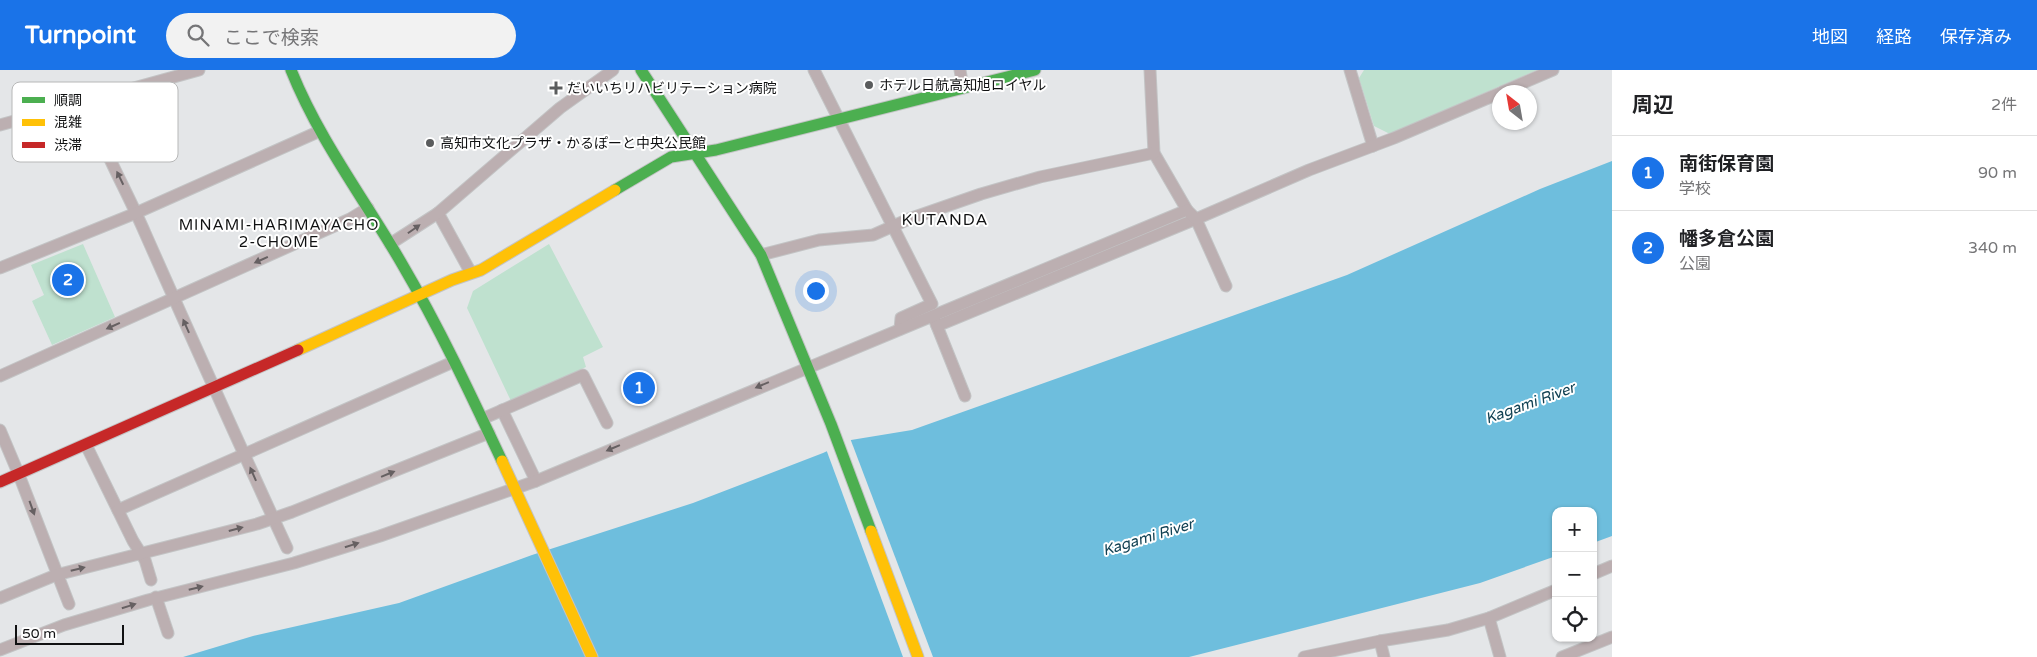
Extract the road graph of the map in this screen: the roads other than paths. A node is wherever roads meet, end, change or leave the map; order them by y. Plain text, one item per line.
1 (199, 70) edge
2 (291, 70) edge
3 (613, 70) edge
4 (641, 70) edge
5 (814, 70) edge
6 (960, 70) edge
7 (1035, 70) edge
8 (1150, 70) edge
9 (1350, 70) edge
10 (1554, 70) edge
11 (157, 82) edge
12 (1519, 85) edge
13 (963, 88) junction
14 (1492, 97) edge
15 (838, 120) junction
16 (320, 130) junction
17 (1373, 146) junction
18 (694, 153) junction
19 (1154, 153) junction
20 (112, 162) edge
21 (368, 208) junction
22 (1187, 210) junction
23 (438, 212) junction
24 (136, 213) junction
25 (1196, 219) junction
26 (892, 227) junction
27 (390, 244) junction
28 (761, 255) junction
29 (0, 268) edge
30 (471, 273) junction
31 (1226, 286) dead end
32 (419, 296) junction
33 (174, 300) junction
34 (935, 321) junction
35 (900, 329) junction
36 (454, 362) junction
37 (807, 367) junction
38 (0, 376) edge
39 (213, 388) junction
40 (965, 396) dead end
41 (502, 410) junction
42 (482, 419) junction
43 (606, 423) dead end
44 (0, 430) edge
45 (489, 433) junction
46 (86, 445) junction
47 (244, 454) junction
48 (19, 475) junction
49 (540, 479) junction
50 (0, 482) edge
51 (514, 489) junction
52 (118, 510) junction
53 (273, 519) junction
54 (287, 548) dead end
55 (141, 554) junction
56 (1612, 566) edge
57 (1597, 572) edge
58 (56, 575) junction
59 (152, 580) dead end
60 (1552, 592) edge
61 (156, 597) junction
62 (0, 598) edge
63 (69, 604) dead end
64 (1490, 618) junction
65 (168, 633) dead end
66 (1612, 638) edge
67 (1380, 641) junction
68 (0, 650) edge
69 (1585, 653) edge
70 (592, 657) edge
71 (918, 657) edge
72 (1304, 657) edge
73 (1384, 657) edge
74 (1500, 657) edge
75 (1562, 657) edge

1 - 11 street
2 - 16 street
3 - 23 street
4 - 18 street
5 - 15 street
6 - 13 street
7 - 13 street
8 - 19 street
9 - 17 street
10 - 12 street
13 - 15 street
14 - 17 street
15 - 18 street
15 - 26 street
16 - 21 street
16 - 24 street
17 - 25 street
18 - 28 street
18 - 30 street
19 - 22 street
19 - 26 street
24 -> 20 street
21 - 27 street
21 -> 33 street
22 - 25 street
22 - 34 street
27 -> 23 street
23 - 30 street
24 - 29 street
24 - 33 street
25 - 31 street
25 - 34 street
26 - 28 street
26 - 35 street
27 - 32 street
28 - 37 street
30 - 32 street
32 - 36 street
32 - 39 street
33 -> 38 street
39 -> 33 street
34 - 35 street
34 - 40 street
35 - 37 street
36 - 42 street
36 - 47 street
37 -> 49 street
37 - 71 street
39 - 46 street
39 - 47 street
41 - 42 street
41 - 43 street
41 - 49 street
42 - 45 street
44 - 48 street
45 - 51 street
53 -> 45 street
46 - 48 street
46 - 52 street
47 - 52 street
53 -> 47 street
48 - 50 street
48 -> 58 street
49 - 51 street
61 -> 51 street
51 - 70 street
52 - 55 street
53 - 54 street
55 -> 53 street
58 -> 55 street
55 - 59 street
56 - 57 street
58 - 62 street
58 - 63 street
60 - 64 street
61 - 65 street
68 -> 61 street
64 - 67 street
64 - 74 street
66 - 69 street
67 - 72 street
67 - 73 street
69 - 75 street

